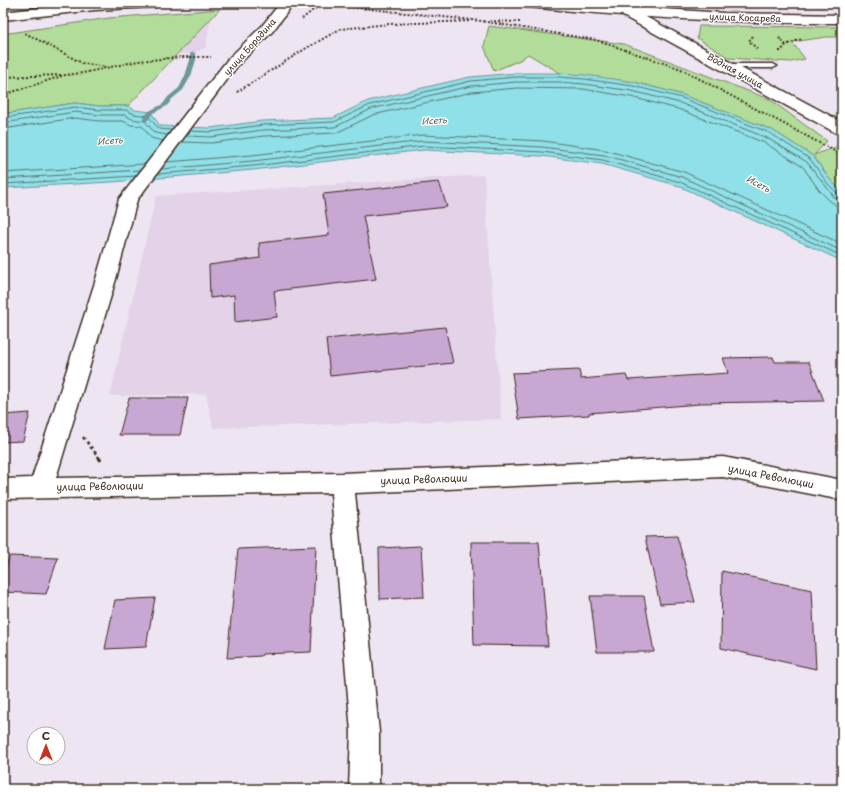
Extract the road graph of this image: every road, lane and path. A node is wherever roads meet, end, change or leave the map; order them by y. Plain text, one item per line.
1 (153, 3) edge
2 (286, 3) edge
3 (528, 3) edge
4 (332, 5) dead end
5 (628, 13) junction
6 (4, 16) edge
7 (842, 19) edge
8 (481, 21) junction
9 (526, 22) dead end
10 (754, 35) dead end
11 (773, 36) dead end
12 (804, 38) dead end
13 (786, 45) junction
14 (762, 50) dead end
15 (775, 52) dead end
16 (197, 57) dead end
17 (728, 66) junction
18 (773, 66) dead end
19 (109, 68) junction
20 (65, 75) junction
21 (3, 77) edge
22 (236, 92) dead end
23 (3, 95) edge
24 (842, 129) edge
25 (842, 155) edge
26 (342, 482) junction
27 (41, 487) junction
28 (3, 489) edge
29 (842, 490) edge
30 (364, 789) edge

1 - 6 street
2 - 27 street, улица Бородина
3 - 5 street, улица Косарева
4 - 8 path
5 - 7 street, улица Косарева
5 - 17 street, Водная улица
6 - 19 path
8 - 9 path
8 - 22 path
8 - 25 path
10 - 14 path
11 - 13 path
12 - 13 path
13 - 15 path
16 - 19 path
17 - 18 lane
17 - 24 street, Водная улица
19 - 20 path
20 - 21 path
20 - 23 path
26 - 27 street, улица Революции
26 - 29 street, улица Революции
26 - 30 street
27 - 28 street, улица Революции

